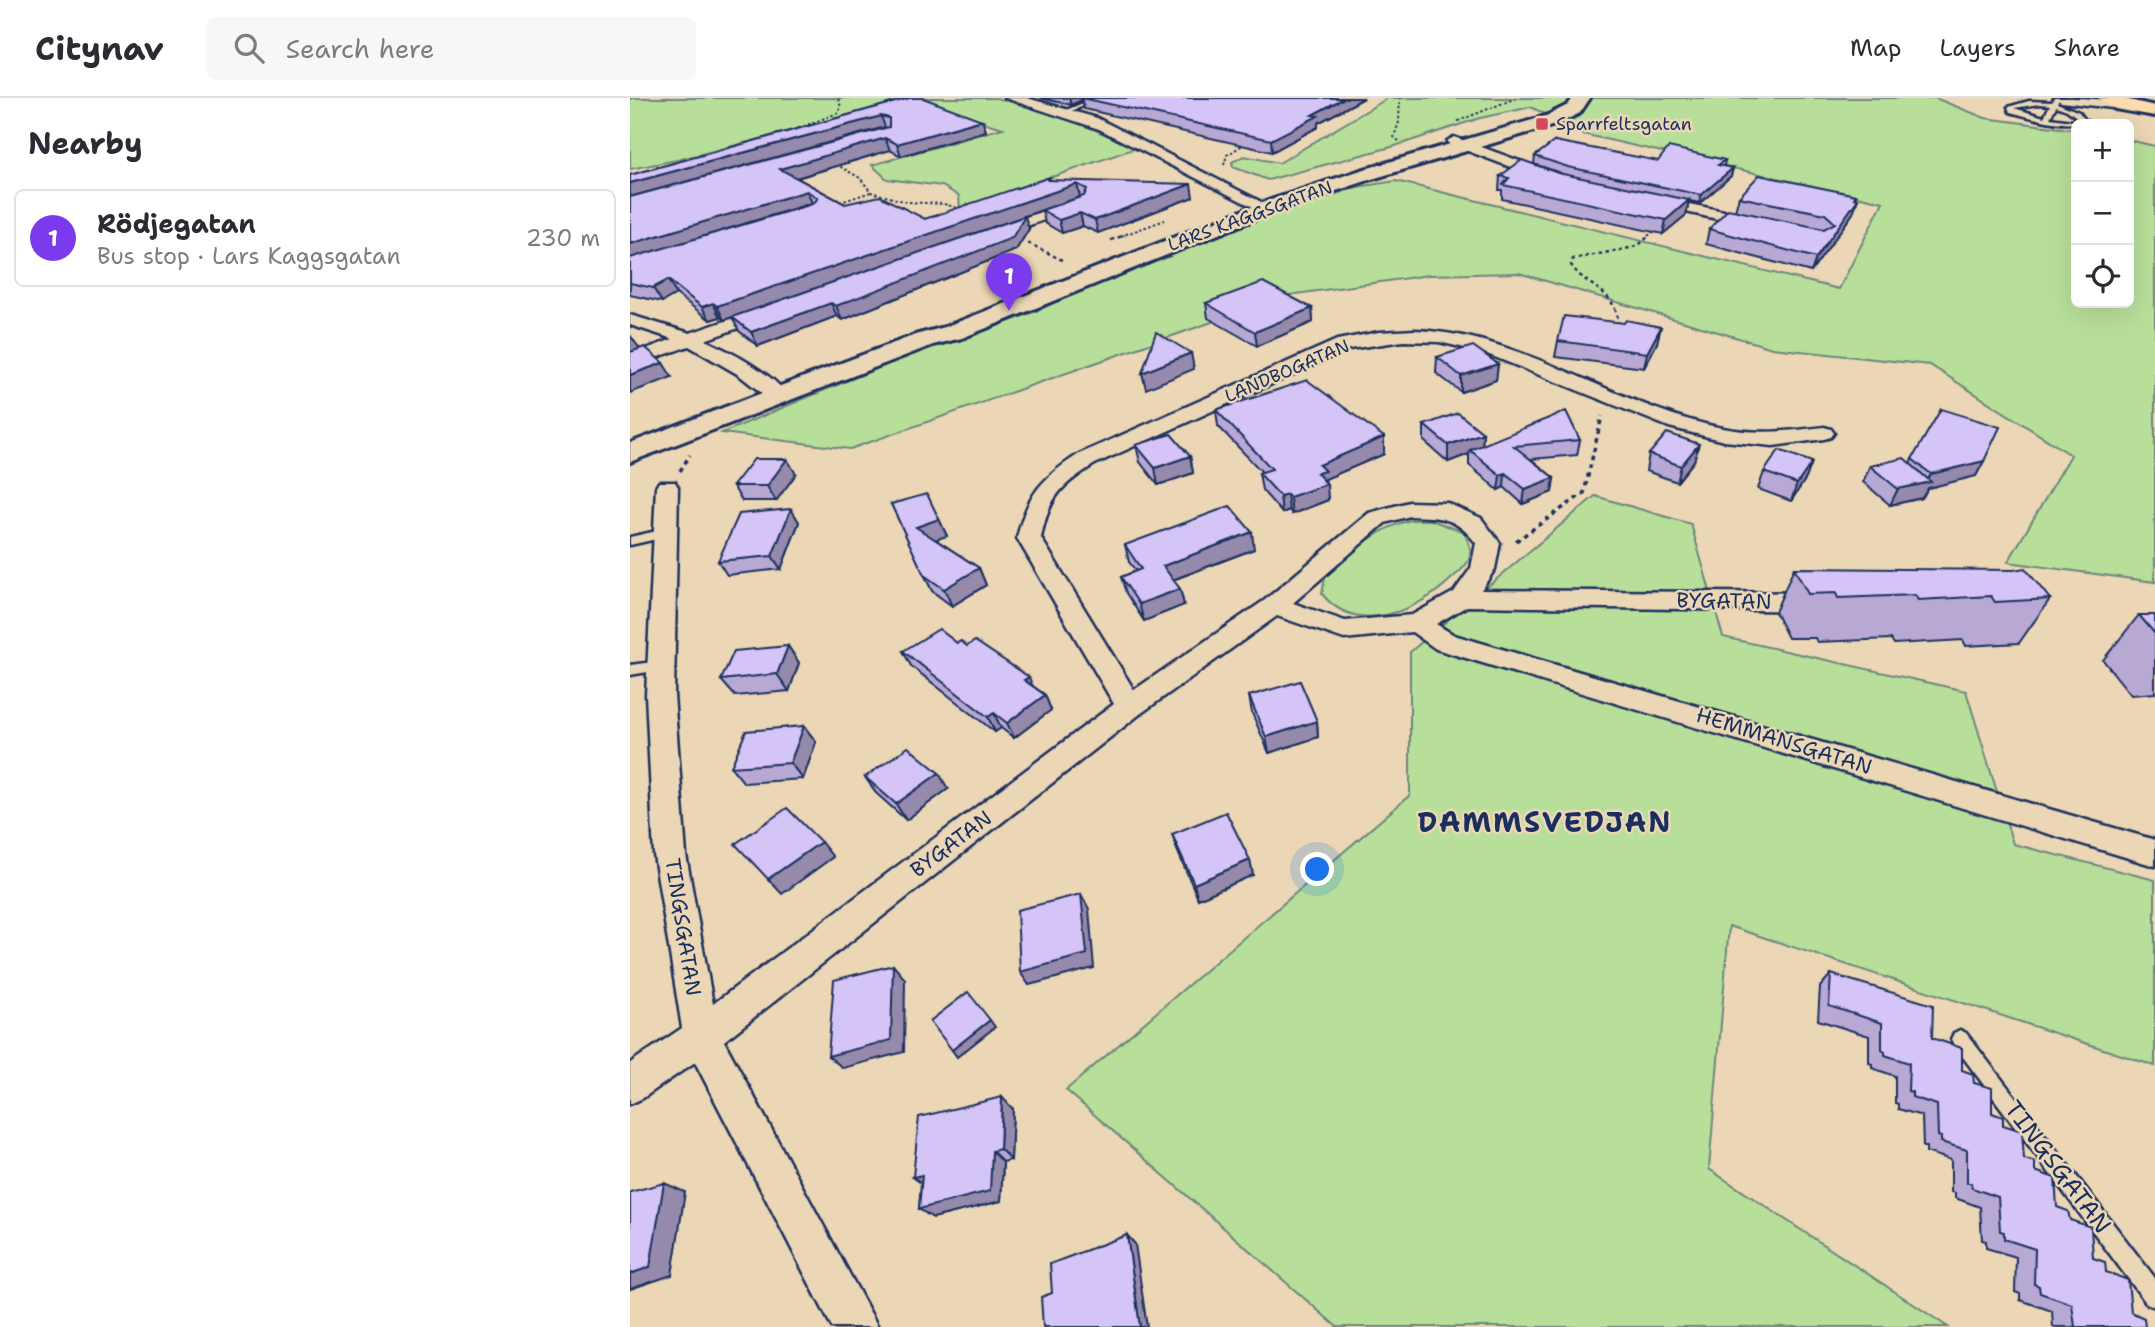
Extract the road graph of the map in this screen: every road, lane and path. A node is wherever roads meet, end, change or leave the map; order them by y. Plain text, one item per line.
1 (838, 98) edge
2 (1011, 98) edge
3 (1100, 98) edge
4 (1399, 98) edge
5 (1580, 100) edge
6 (2057, 100) edge
7 (2113, 101) edge
8 (1067, 111) junction
9 (2151, 111) edge
10 (2046, 119) junction
11 (786, 133) edge
12 (1399, 141) dead end
13 (1246, 143) edge
14 (1460, 143) junction
15 (830, 160) edge
16 (1225, 167) dead end
17 (1562, 181) edge
18 (871, 192) junction
19 (1629, 195) edge
20 (1081, 203) edge
21 (834, 204) edge
22 (1259, 205) junction
23 (964, 210) edge
24 (1769, 225) edge
25 (975, 239) edge
26 (785, 305) edge
27 (630, 320) edge
28 (688, 339) junction
29 (630, 361) edge
30 (779, 397) junction
31 (1824, 432) dead end
32 (630, 453) edge
33 (667, 488) dead end
34 (666, 533) junction
35 (630, 541) edge
36 (1463, 598) junction
37 (1847, 602) edge
38 (1274, 606) junction
39 (1417, 623) junction
40 (645, 668) edge
41 (1130, 707) junction
42 (2155, 853) edge
43 (701, 1036) junction
44 (1960, 1039) dead end
45 (630, 1085) edge
46 (2155, 1296) edge
47 (856, 1327) edge

1 - 11 path
2 - 8 street
3 - 8 lane
4 - 12 path
5 - 14 street, LARS KAGGSGATAN
6 - 7 street
6 - 10 lane
6 - 10 lane
6 - 10 lane
7 - 9 main road
8 - 22 street
13 - 16 path
14 - 17 street
14 - 22 street, LARS KAGGSGATAN
15 - 18 path
18 - 21 path
18 - 23 path
19 - 24 street
20 - 25 street
22 - 30 street, LARS KAGGSGATAN
26 - 28 street
27 - 28 street
28 - 29 street
28 - 30 street
30 - 32 street, LARS KAGGSGATAN
31 - 41 street, LANDBOGATAN
33 - 34 street, TINGSGATAN
34 - 35 lane
34 - 40 street, TINGSGATAN
36 - 37 street, BYGATAN
36 - 38 street, BYGATAN
36 - 39 street, BYGATAN
38 - 39 street, BYGATAN
38 - 41 street, BYGATAN
39 - 42 street, HEMMANSGATAN
40 - 43 street, TINGSGATAN
41 - 43 street, BYGATAN
43 - 45 street, BYGATAN
43 - 47 street, TINGSGATAN
44 - 46 lane, TINGSGATAN

